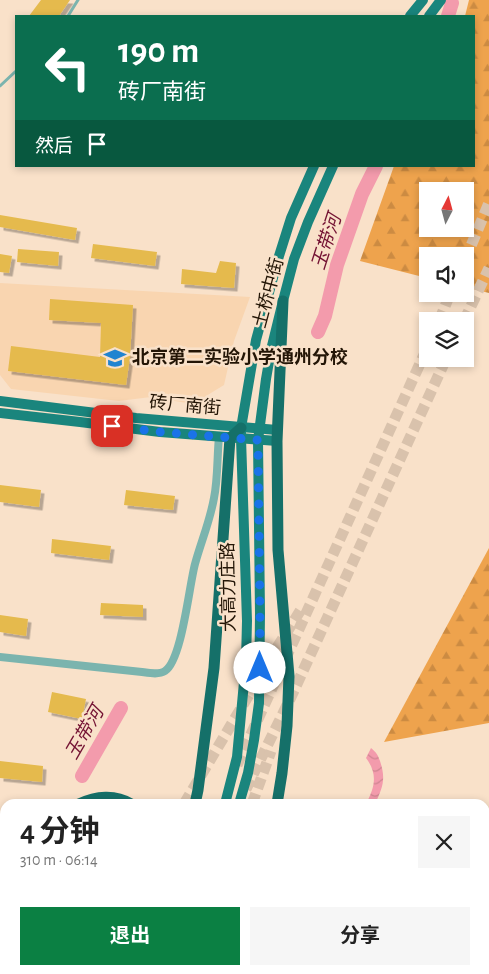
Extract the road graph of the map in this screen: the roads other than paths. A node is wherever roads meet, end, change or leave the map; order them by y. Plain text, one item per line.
1 (78, 0) edge
2 (422, 0) edge
3 (440, 0) edge
4 (69, 15) edge
5 (411, 15) edge
6 (430, 15) edge
7 (435, 15) edge
8 (15, 72) edge
9 (0, 86) edge
10 (314, 167) edge
11 (332, 167) edge
12 (283, 301) junction
13 (0, 401) edge
14 (0, 414) edge
15 (259, 434) junction
16 (233, 435) junction
17 (277, 436) junction
18 (0, 657) edge
19 (91, 799) edge
20 (120, 799) edge
21 (195, 799) edge
22 (226, 799) edge
23 (240, 799) edge
24 (278, 799) edge

1 - 4 lane
2 - 5 main road
3 - 6 main road, bridge
3 - 7 lane
8 - 9 lane
10 - 16 main road, 大高力庄路
11 - 12 main road, 土桥中街
12 - 15 main road, 土桥中街
12 - 17 highway
13 - 16 main road, 砖厂南街
14 - 16 main road, 砖厂南街
15 - 16 main road, 砖厂南街
15 - 17 main road, 砖厂南街
15 - 23 main road, 大高力庄路
16 - 18 street
16 - 21 highway
16 - 22 main road, 大高力庄路
17 - 24 highway
19 - 20 highway

